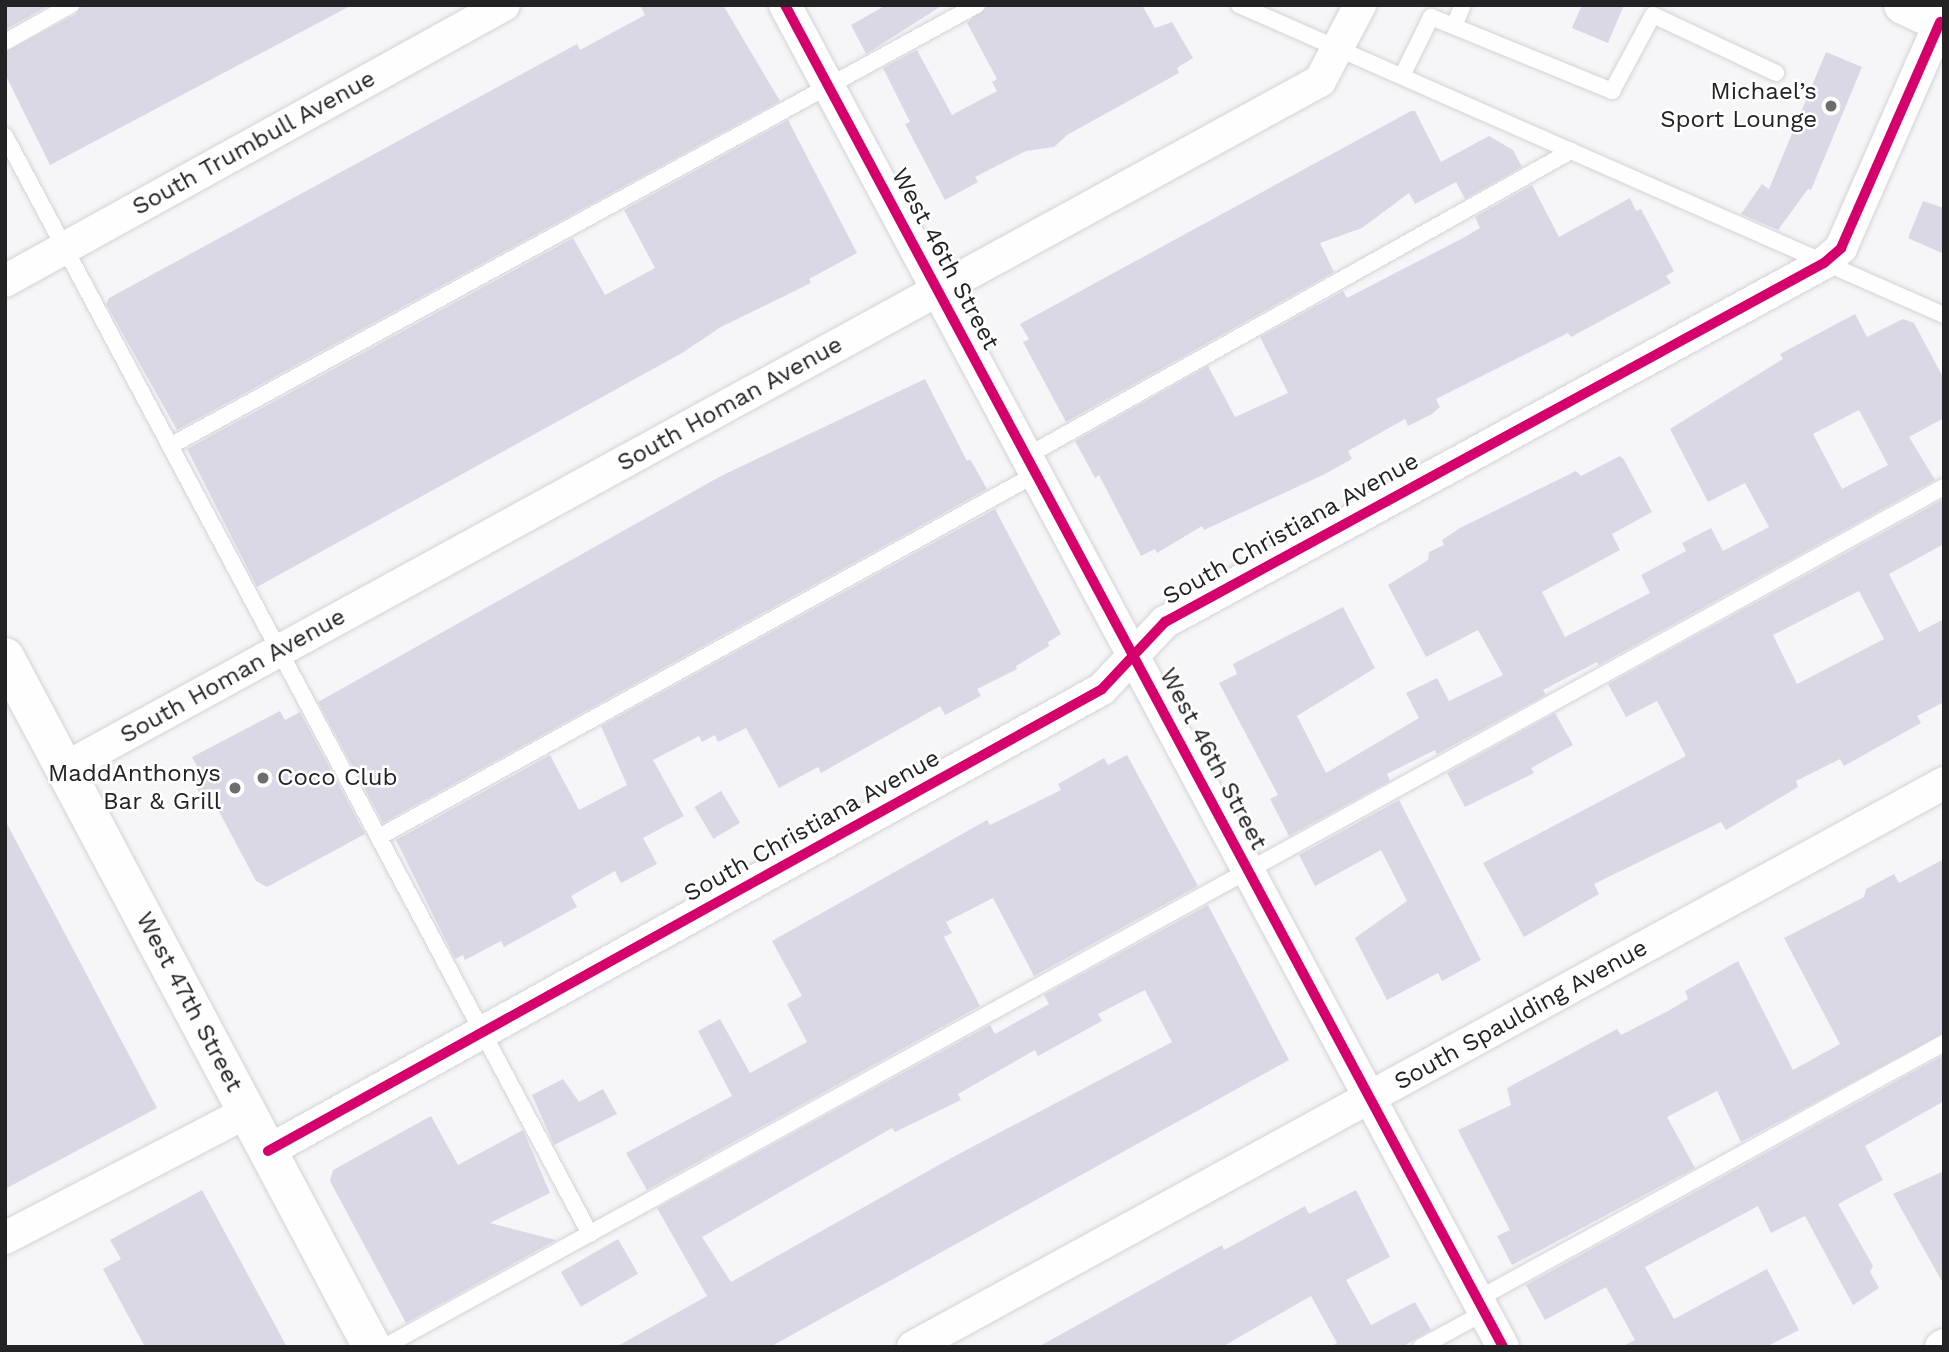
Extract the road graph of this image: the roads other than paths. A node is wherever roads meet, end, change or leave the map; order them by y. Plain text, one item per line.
1 (71, 5) edge
2 (503, 5) edge
3 (785, 5) edge
4 (977, 5) edge
5 (1240, 5) edge
6 (1360, 5) edge
7 (1463, 5) edge
8 (1903, 5) edge
9 (1942, 23) edge
10 (1454, 26) junction
11 (5, 42) edge
12 (1340, 49) junction
13 (1776, 73) dead end
14 (1402, 76) junction
15 (829, 86) junction
16 (5, 136) edge
17 (1571, 151) junction
18 (65, 248) junction
19 (1824, 263) junction
20 (5, 281) edge
21 (938, 290) junction
22 (1944, 315) edge
23 (170, 446) junction
24 (1032, 465) junction
25 (1944, 487) edge
26 (280, 651) junction
27 (1133, 655) junction
28 (5, 657) edge
29 (65, 768) junction
30 (1944, 783) edge
31 (379, 837) junction
32 (1249, 871) junction
33 (483, 1033) junction
34 (1944, 1042) edge
35 (1370, 1098) junction
36 (247, 1112) junction
37 (268, 1151) junction
38 (590, 1234) junction
39 (5, 1238) edge
40 (1481, 1306) junction
41 (372, 1347) edge
42 (384, 1347) edge
43 (913, 1347) edge
44 (1421, 1347) edge
45 (1503, 1347) edge

1 - 11 lane
2 - 18 street, South Trumbull Avenue
3 - 15 street, West 46th Street
4 - 15 lane
5 - 12 lane
6 - 12 street, South Homan Avenue
7 - 10 lane
8 - 9 main road
9 - 19 street, South Christiana Avenue
10 - 13 lane
10 - 14 lane
12 - 14 lane
12 - 21 street, South Homan Avenue
14 - 17 lane
15 - 21 street, West 46th Street
15 - 23 lane
16 - 18 lane
17 - 19 lane
17 - 24 lane
18 - 20 street, South Trumbull Avenue
18 - 23 lane
19 - 22 lane
19 - 27 street, South Christiana Avenue
21 - 24 street, West 46th Street
21 - 26 street, South Homan Avenue
23 - 26 lane
24 - 27 street, West 46th Street
24 - 31 lane
25 - 32 lane
26 - 29 street, South Homan Avenue
26 - 31 lane
27 - 32 street, West 46th Street
27 - 33 street, South Christiana Avenue
28 - 29 main road, West 47th Street
29 - 36 main road, West 47th Street
30 - 35 street, South Spaulding Avenue
31 - 33 lane
32 - 35 street, West 46th Street
32 - 38 lane
33 - 37 street, South Christiana Avenue
33 - 38 lane
34 - 40 lane
35 - 40 street, West 46th Street
35 - 43 street, South Spaulding Avenue
36 - 37 main road, West 47th Street
36 - 39 street
37 - 41 main road, West 47th Street
38 - 42 lane
40 - 44 lane
40 - 45 street, West 46th Street

